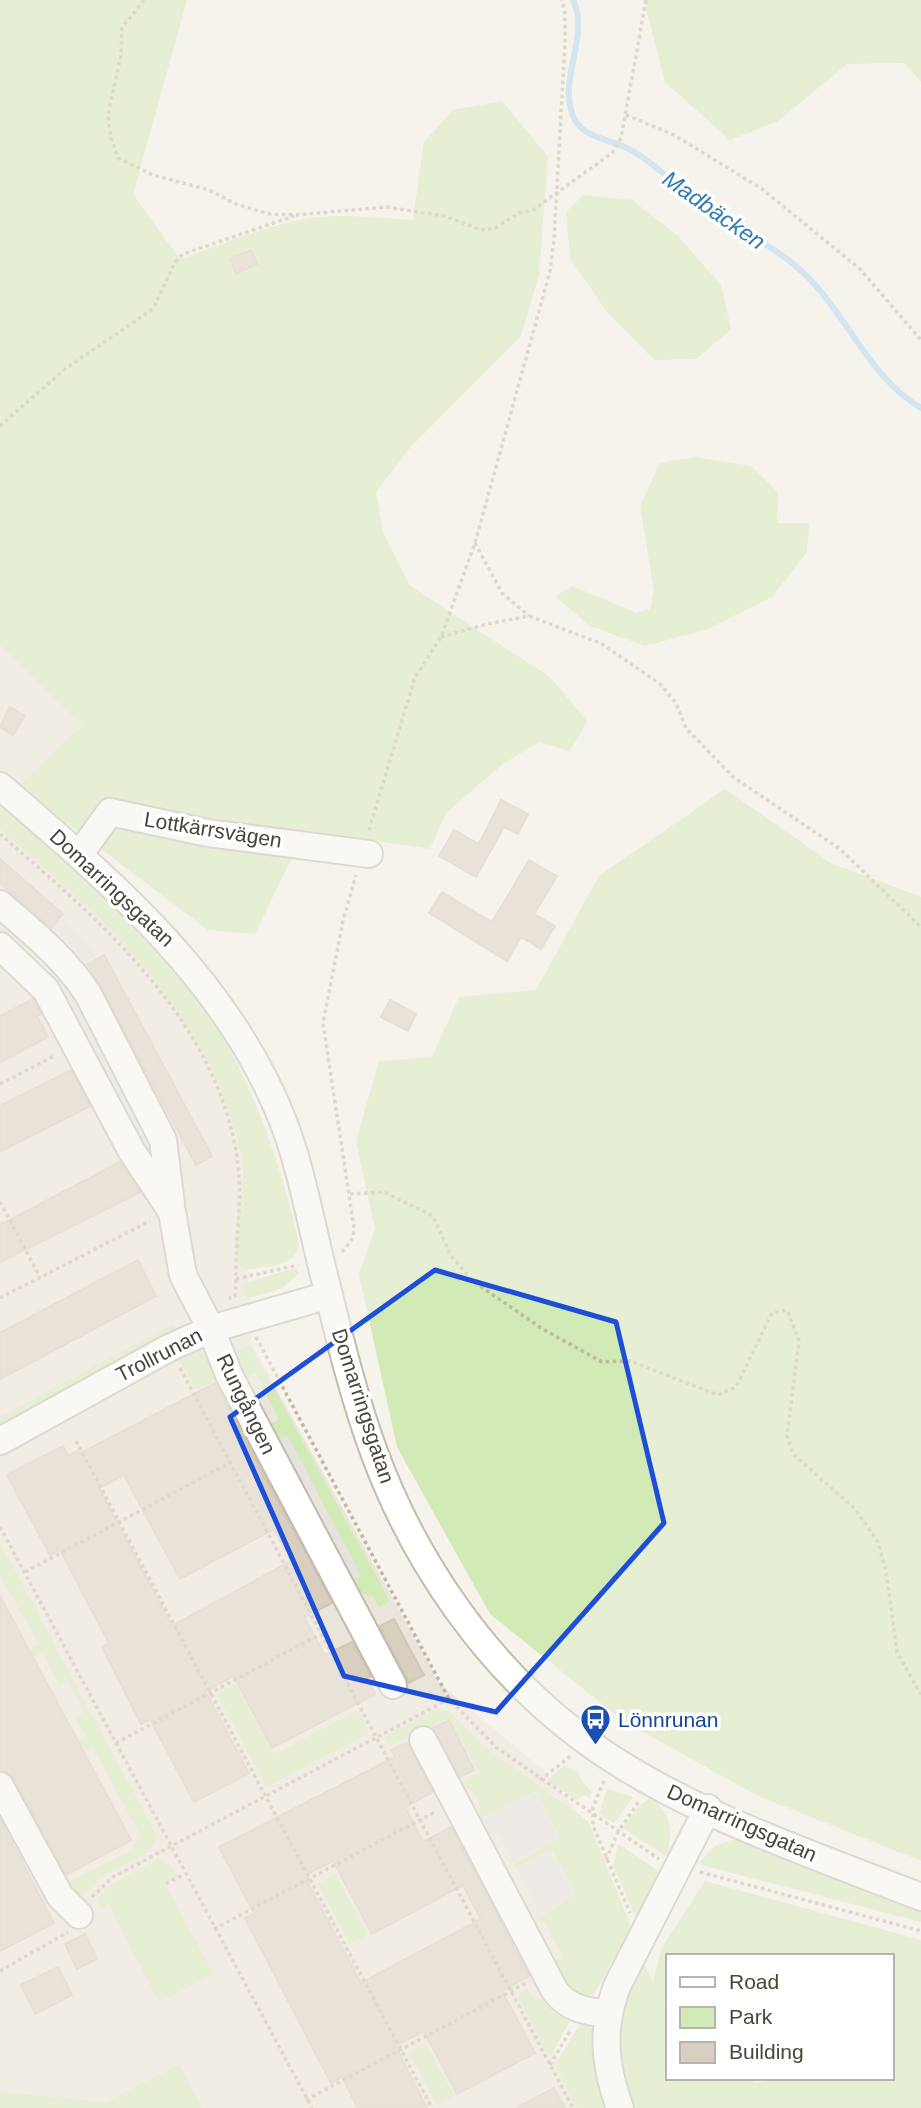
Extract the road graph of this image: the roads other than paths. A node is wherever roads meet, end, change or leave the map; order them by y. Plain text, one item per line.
1 (0, 786) edge
2 (366, 853) road end
3 (79, 855) junction
4 (0, 904) edge
5 (0, 946) edge
6 (172, 1212) junction
7 (329, 1296) junction
8 (211, 1329) junction
9 (0, 1441) edge
10 (393, 1685) dead end
11 (424, 1740) dead end
12 (0, 1786) edge
13 (708, 1808) junction
14 (921, 1896) edge
15 (79, 1915) dead end
16 (596, 2012) junction
17 (620, 2108) edge

1 - 3 street, Domarringsgatan
2 - 3 street, Lottkärrsvägen
3 - 7 street, Domarringsgatan
4 - 6 street
5 - 6 street, Rungången
6 - 8 street, Rungången
7 - 8 street, Trollrunan
7 - 13 street, Domarringsgatan
8 - 9 street, Trollrunan
8 - 10 street, Rungången
11 - 16 street
12 - 15 street
13 - 14 street, Domarringsgatan
13 - 16 street
16 - 17 street

